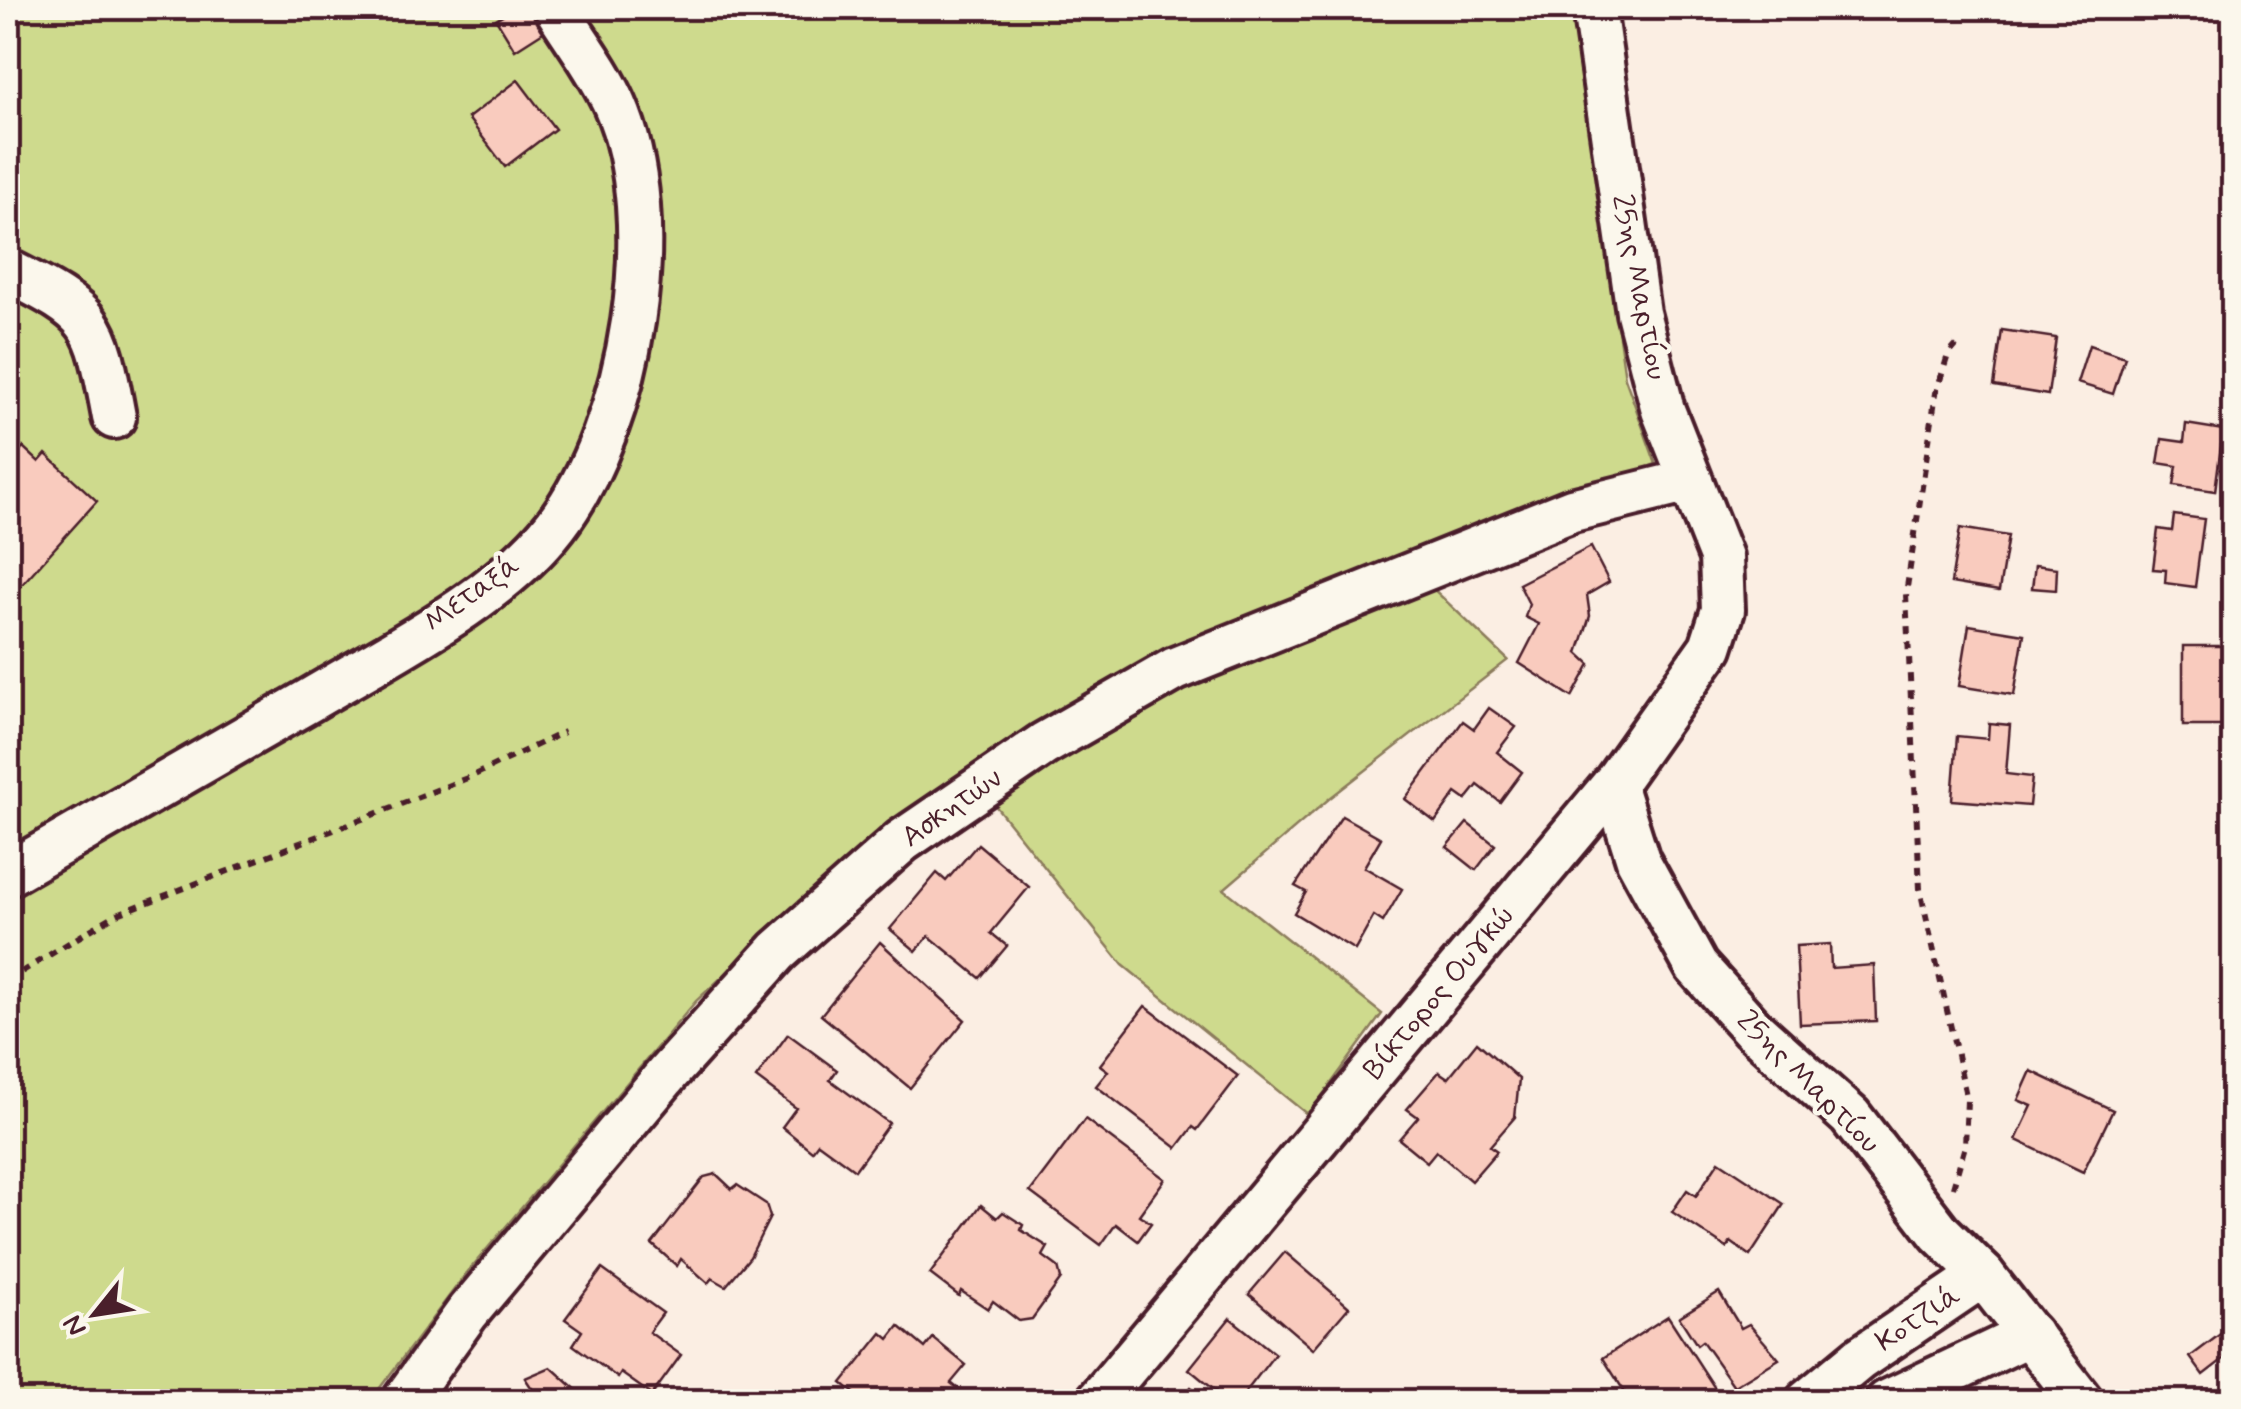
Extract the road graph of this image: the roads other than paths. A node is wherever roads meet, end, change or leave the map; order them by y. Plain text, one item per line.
1 (556, 8) edge
2 (1594, 8) edge
3 (8, 271) edge
4 (114, 418) dead end
5 (1690, 481) junction
6 (1721, 558) joint
7 (1614, 784) junction
8 (8, 874) edge
9 (1983, 1275) junction
10 (2030, 1334) junction
11 (403, 1402) edge
12 (1098, 1402) edge
13 (1807, 1402) edge
14 (1886, 1402) edge
15 (2082, 1402) edge

1 - 8 street, Μεταξά
2 - 5 street, 25ης Μαρτίου
3 - 4 street
5 - 6 street, 25ης Μαρτίου
5 - 11 street, Ασκητών
6 - 7 street, Βίκτορος Ουγκώ
7 - 9 street, 25ης Μαρτίου
7 - 12 street, Βίκτορος Ουγκώ
9 - 10 street, 25ης Μαρτίου
9 - 13 street, Κοτζιά
10 - 14 street
10 - 15 street, 25ης Μαρτίου

